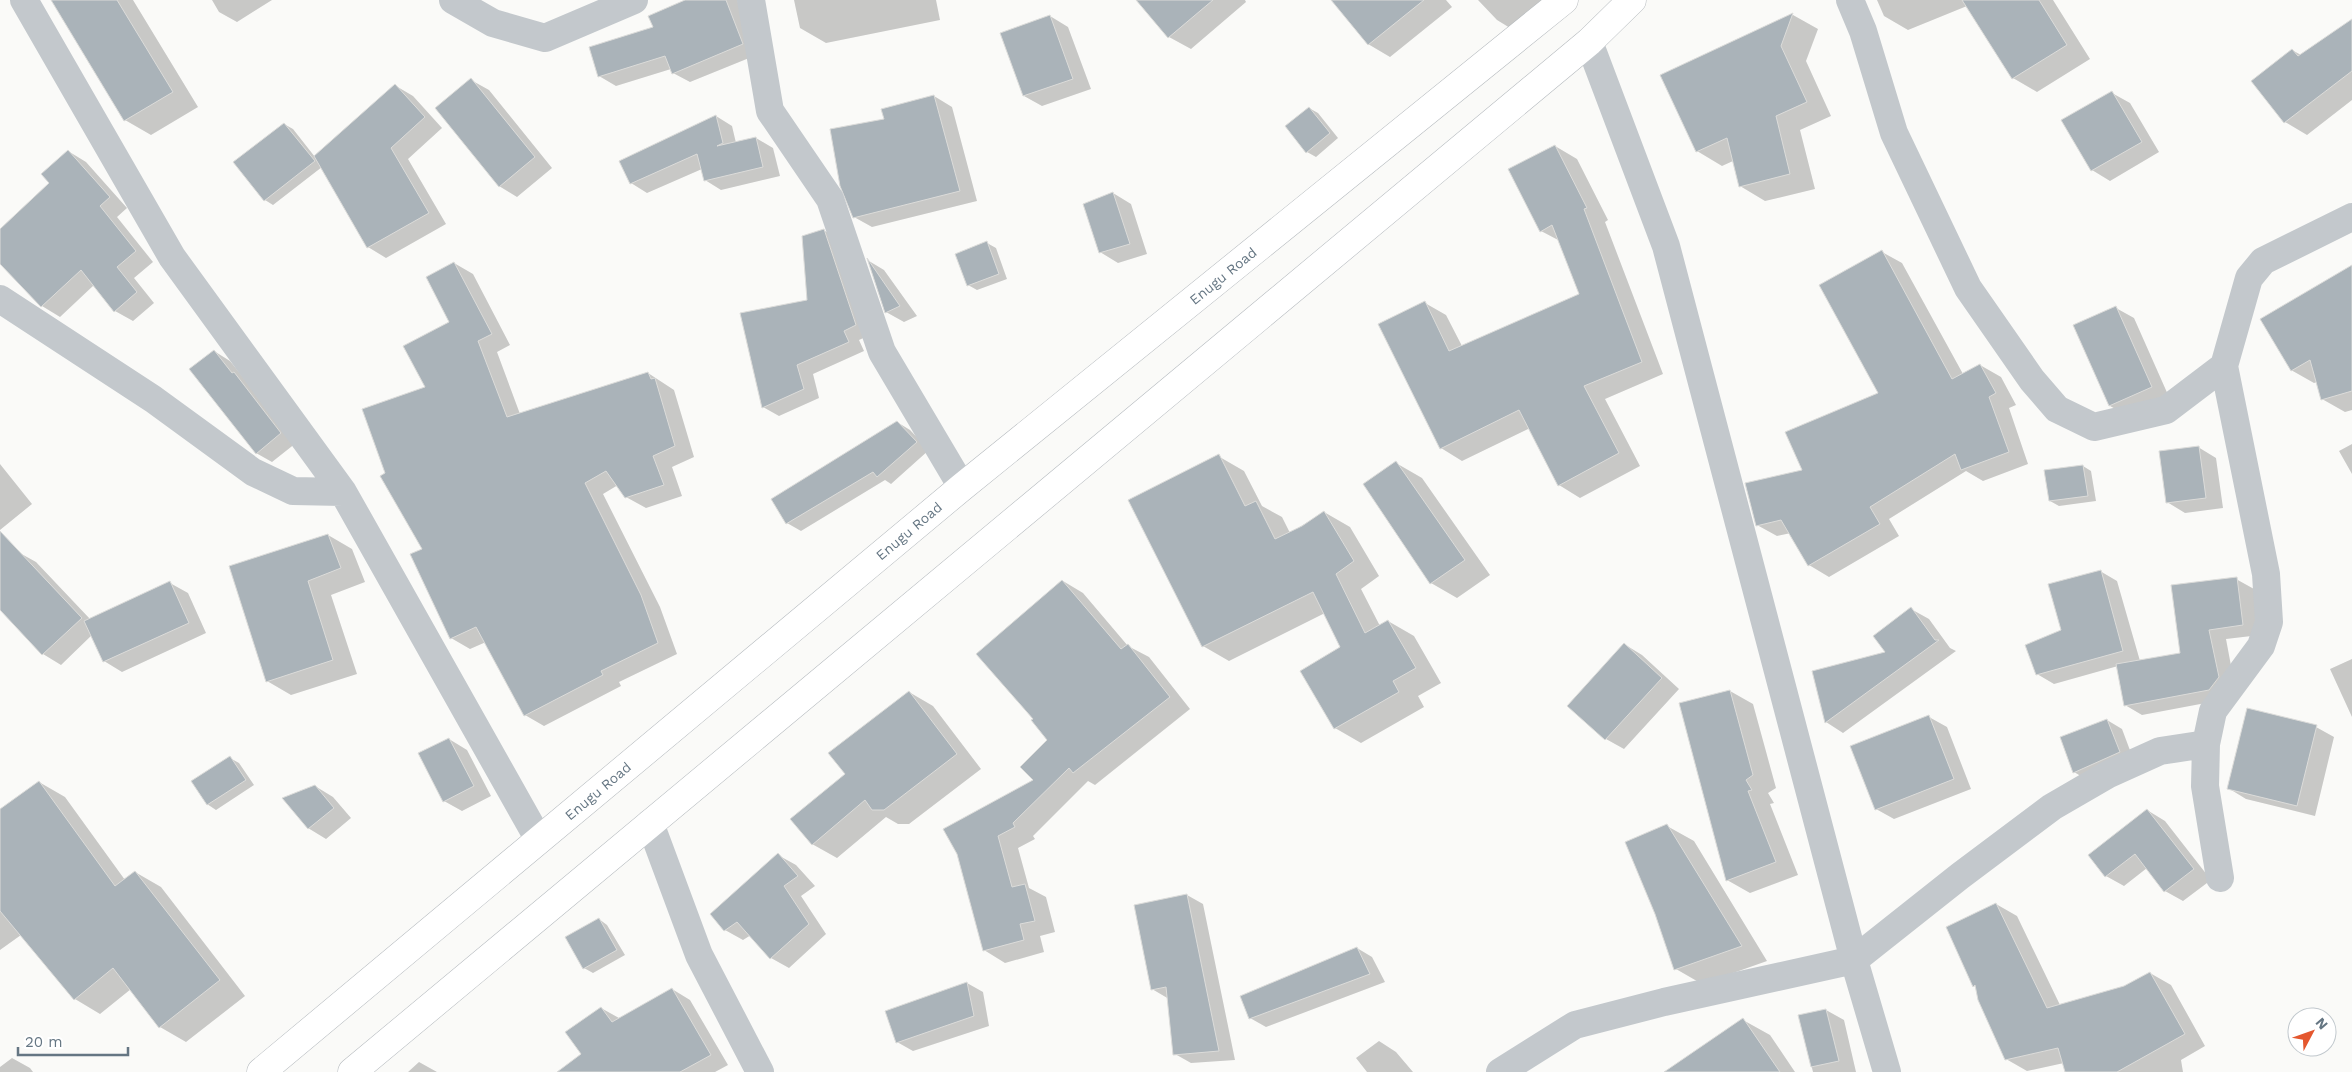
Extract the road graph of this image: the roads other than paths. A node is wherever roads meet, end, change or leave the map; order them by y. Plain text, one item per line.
1 (24, 0) edge
2 (454, 0) edge
3 (634, 0) edge
4 (751, 0) edge
5 (1564, 0) edge
6 (1632, 0) edge
7 (1850, 0) edge
8 (1589, 42) junction
9 (2352, 217) edge
10 (0, 299) edge
11 (2224, 366) junction
12 (962, 487) junction
13 (343, 492) junction
14 (2206, 744) junction
15 (650, 823) junction
16 (539, 840) junction
17 (2220, 878) dead end
18 (1854, 960) junction
19 (262, 1072) edge
20 (352, 1072) edge
21 (760, 1072) edge
22 (1500, 1072) edge
23 (1887, 1072) edge

1 - 13 street
2 - 3 street
4 - 12 street
5 - 12 main road, Enugu Road
6 - 8 main road
7 - 11 street
8 - 15 main road
8 - 18 street
9 - 11 street
10 - 13 street
11 - 14 street
12 - 16 main road, Enugu Road
13 - 16 street
14 - 17 street
14 - 18 street
15 - 20 main road
15 - 21 street
16 - 19 main road, Enugu Road
18 - 22 street
18 - 23 street

